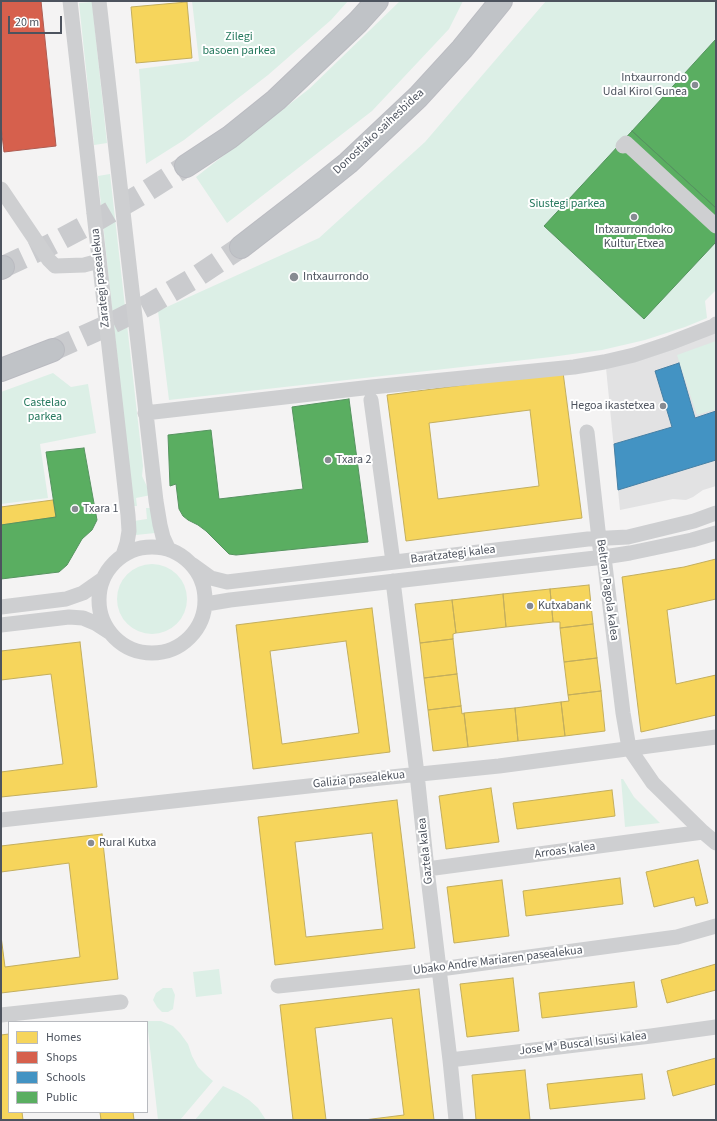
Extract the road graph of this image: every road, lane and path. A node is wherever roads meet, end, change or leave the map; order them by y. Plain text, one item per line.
1 (70, 1) edge
2 (99, 1) edge
3 (377, 1) edge
4 (502, 1) edge
5 (623, 146) dead end
6 (186, 166) tunnel mouth
7 (1, 189) edge
8 (716, 226) edge
9 (241, 247) tunnel mouth
10 (99, 261) junction
11 (714, 321) edge
12 (53, 350) tunnel mouth
13 (1, 370) edge
14 (371, 400) dead end
15 (146, 413) junction
16 (587, 432) dead end
17 (716, 513) edge
18 (716, 533) edge
19 (600, 538) junction
20 (168, 548) junction
21 (123, 555) junction
22 (604, 557) junction
23 (394, 562) junction
24 (193, 565) junction
25 (103, 579) junction
26 (393, 581) junction
27 (206, 604) junction
28 (1, 607) edge
29 (1, 625) edge
30 (109, 632) junction
31 (716, 737) edge
32 (629, 748) junction
33 (418, 774) junction
34 (1, 820) edge
35 (703, 832) junction
36 (716, 843) edge
37 (427, 869) junction
38 (716, 926) edge
39 (440, 969) junction
40 (278, 986) dead end
41 (121, 1002) dead end
42 (1, 1015) edge
43 (716, 1027) edge
44 (450, 1060) junction
45 (456, 1120) edge

1 - 10 street, Zarategi pasealekua
2 - 15 street
3 - 6 highway
4 - 9 highway, Donostiako saihesbidea
5 - 8 street
7 - 10 street
10 - 21 street, Zarategi pasealekua
11 - 15 street
12 - 13 highway
14 - 23 street
15 - 20 street
16 - 19 street, Beltran Pagola kalea
17 - 19 street, Baratzategi kalea
18 - 22 street, Baratzategi kalea
19 - 22 street, Beltran Pagola kalea
19 - 23 street, Baratzategi kalea
20 - 21 street
20 - 24 street
21 - 25 street
22 - 26 street, Baratzategi kalea
22 - 32 street, Beltran Pagola kalea
23 - 24 street, Baratzategi kalea
24 - 27 street
25 - 28 street
25 - 30 street
26 - 27 street, Baratzategi kalea
26 - 33 street, Gaztela kalea
27 - 30 street
29 - 30 street
31 - 32 street, Galizia pasealekua
32 - 33 street, Galizia pasealekua
32 - 35 street
33 - 34 street, Galizia pasealekua
33 - 37 street, Gaztela kalea
35 - 36 street
35 - 37 street, Arroas kalea
37 - 39 street, Gaztela kalea
38 - 39 street, Ubako Andre Mariaren pasealekua
39 - 40 street, Ubako Andre Mariaren pasealekua
39 - 44 street, Gaztela kalea
41 - 42 street
43 - 44 street, Jose Mª Buscal Isusi kalea
44 - 45 street, Gaztela kalea

